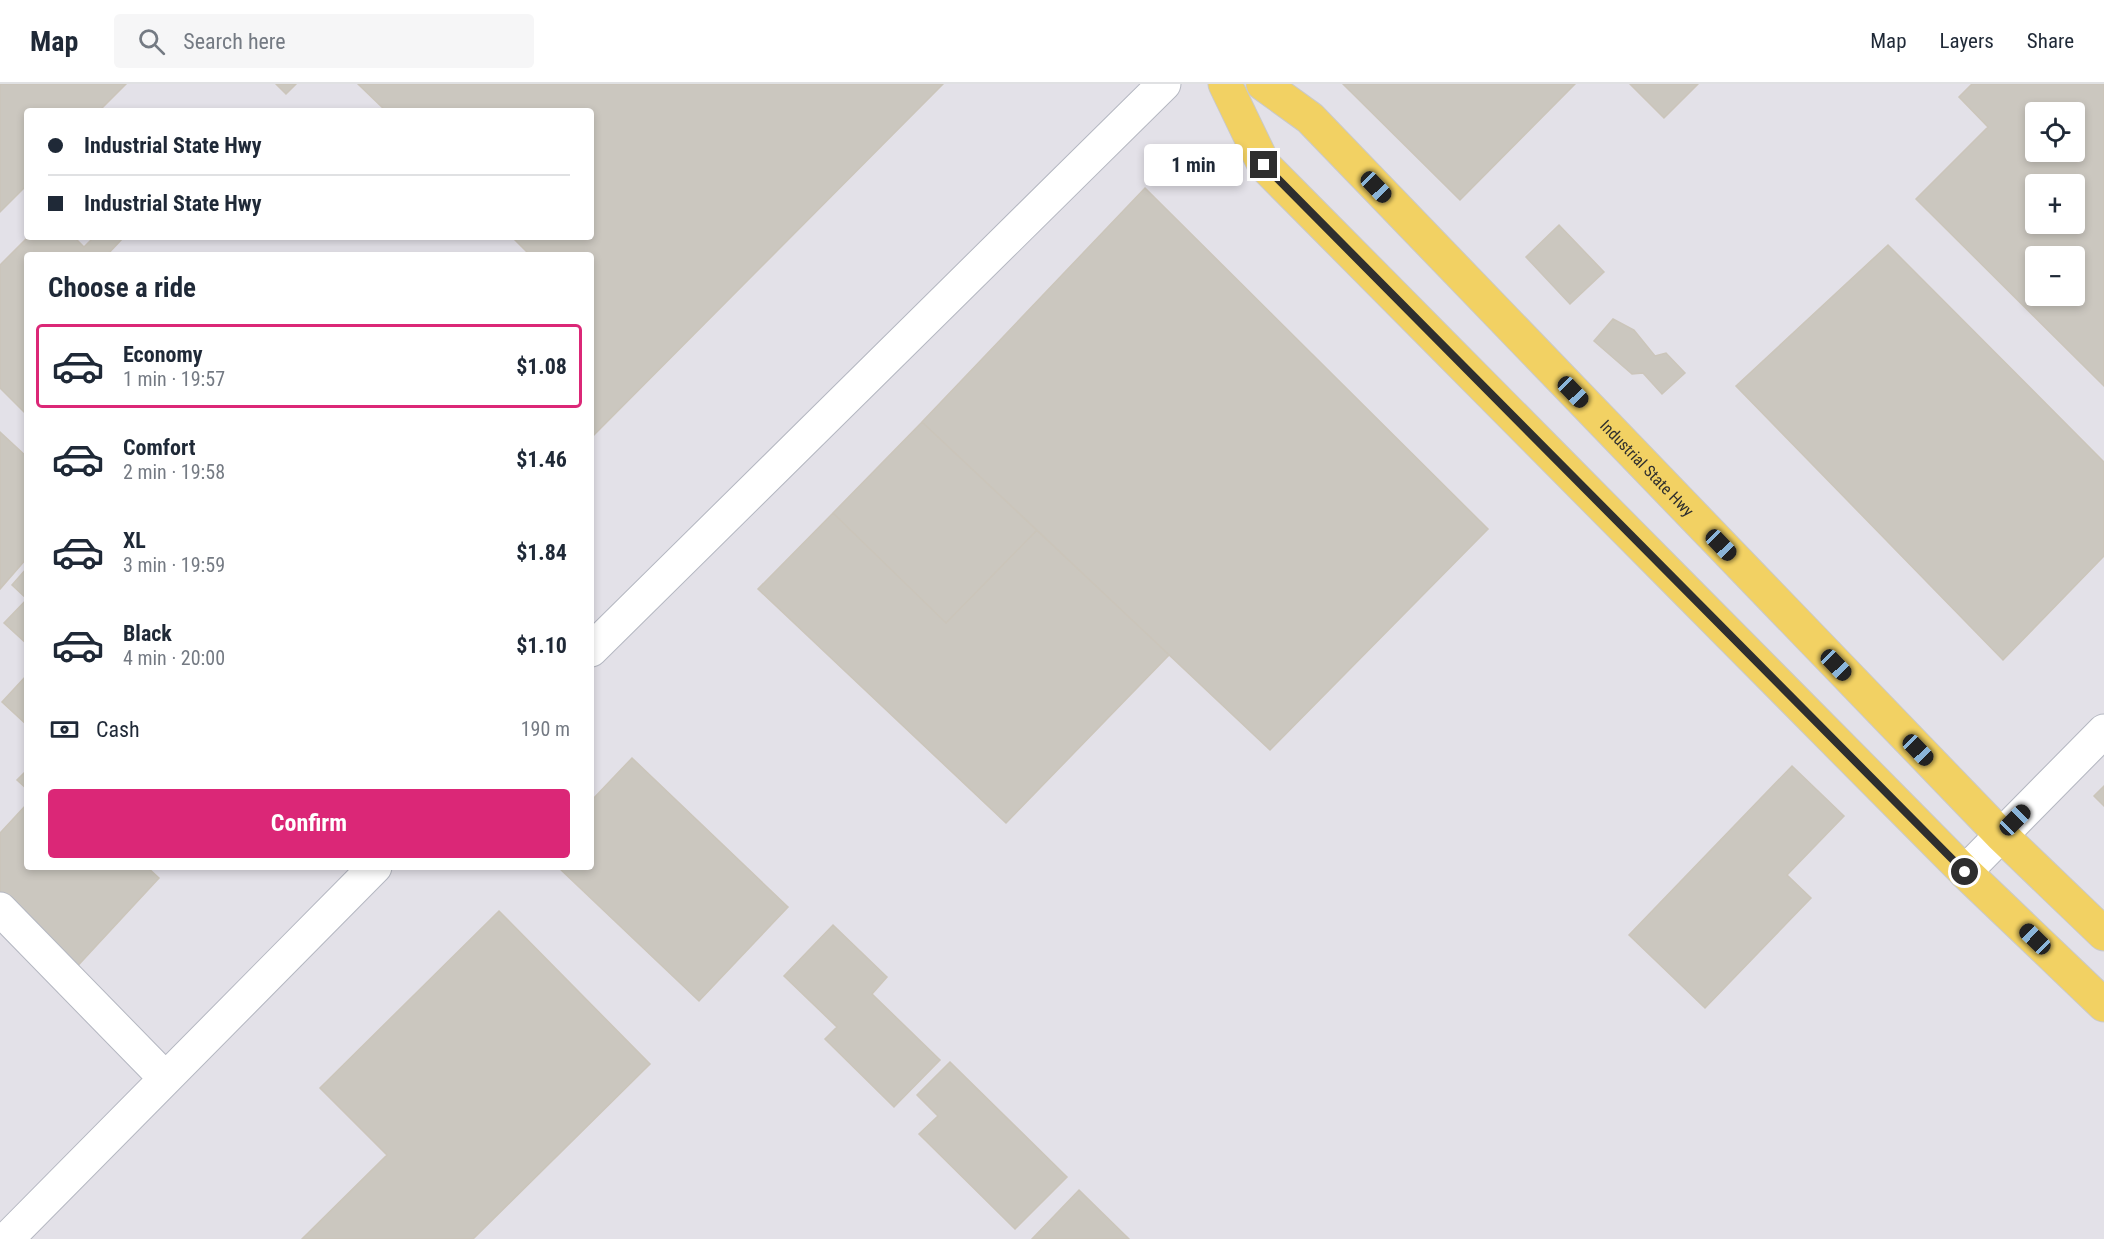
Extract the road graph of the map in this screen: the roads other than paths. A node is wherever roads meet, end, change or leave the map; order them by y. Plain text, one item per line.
1 (1164, 84) edge
2 (1226, 84) edge
3 (1263, 84) edge
4 (594, 647) edge
5 (2104, 731) edge
6 (2001, 835) junction
7 (372, 870) edge
8 (1965, 872) junction
9 (0, 909) edge
10 (2104, 934) edge
11 (2104, 1005) edge
12 (165, 1078) junction
13 (7, 1239) edge

1 - 4 street
2 - 8 main road
3 - 6 main road, Industrial State Hwy
5 - 6 street
6 - 8 street
6 - 10 main road, Industrial State Hwy
7 - 12 street
8 - 11 main road
9 - 12 street
12 - 13 street

